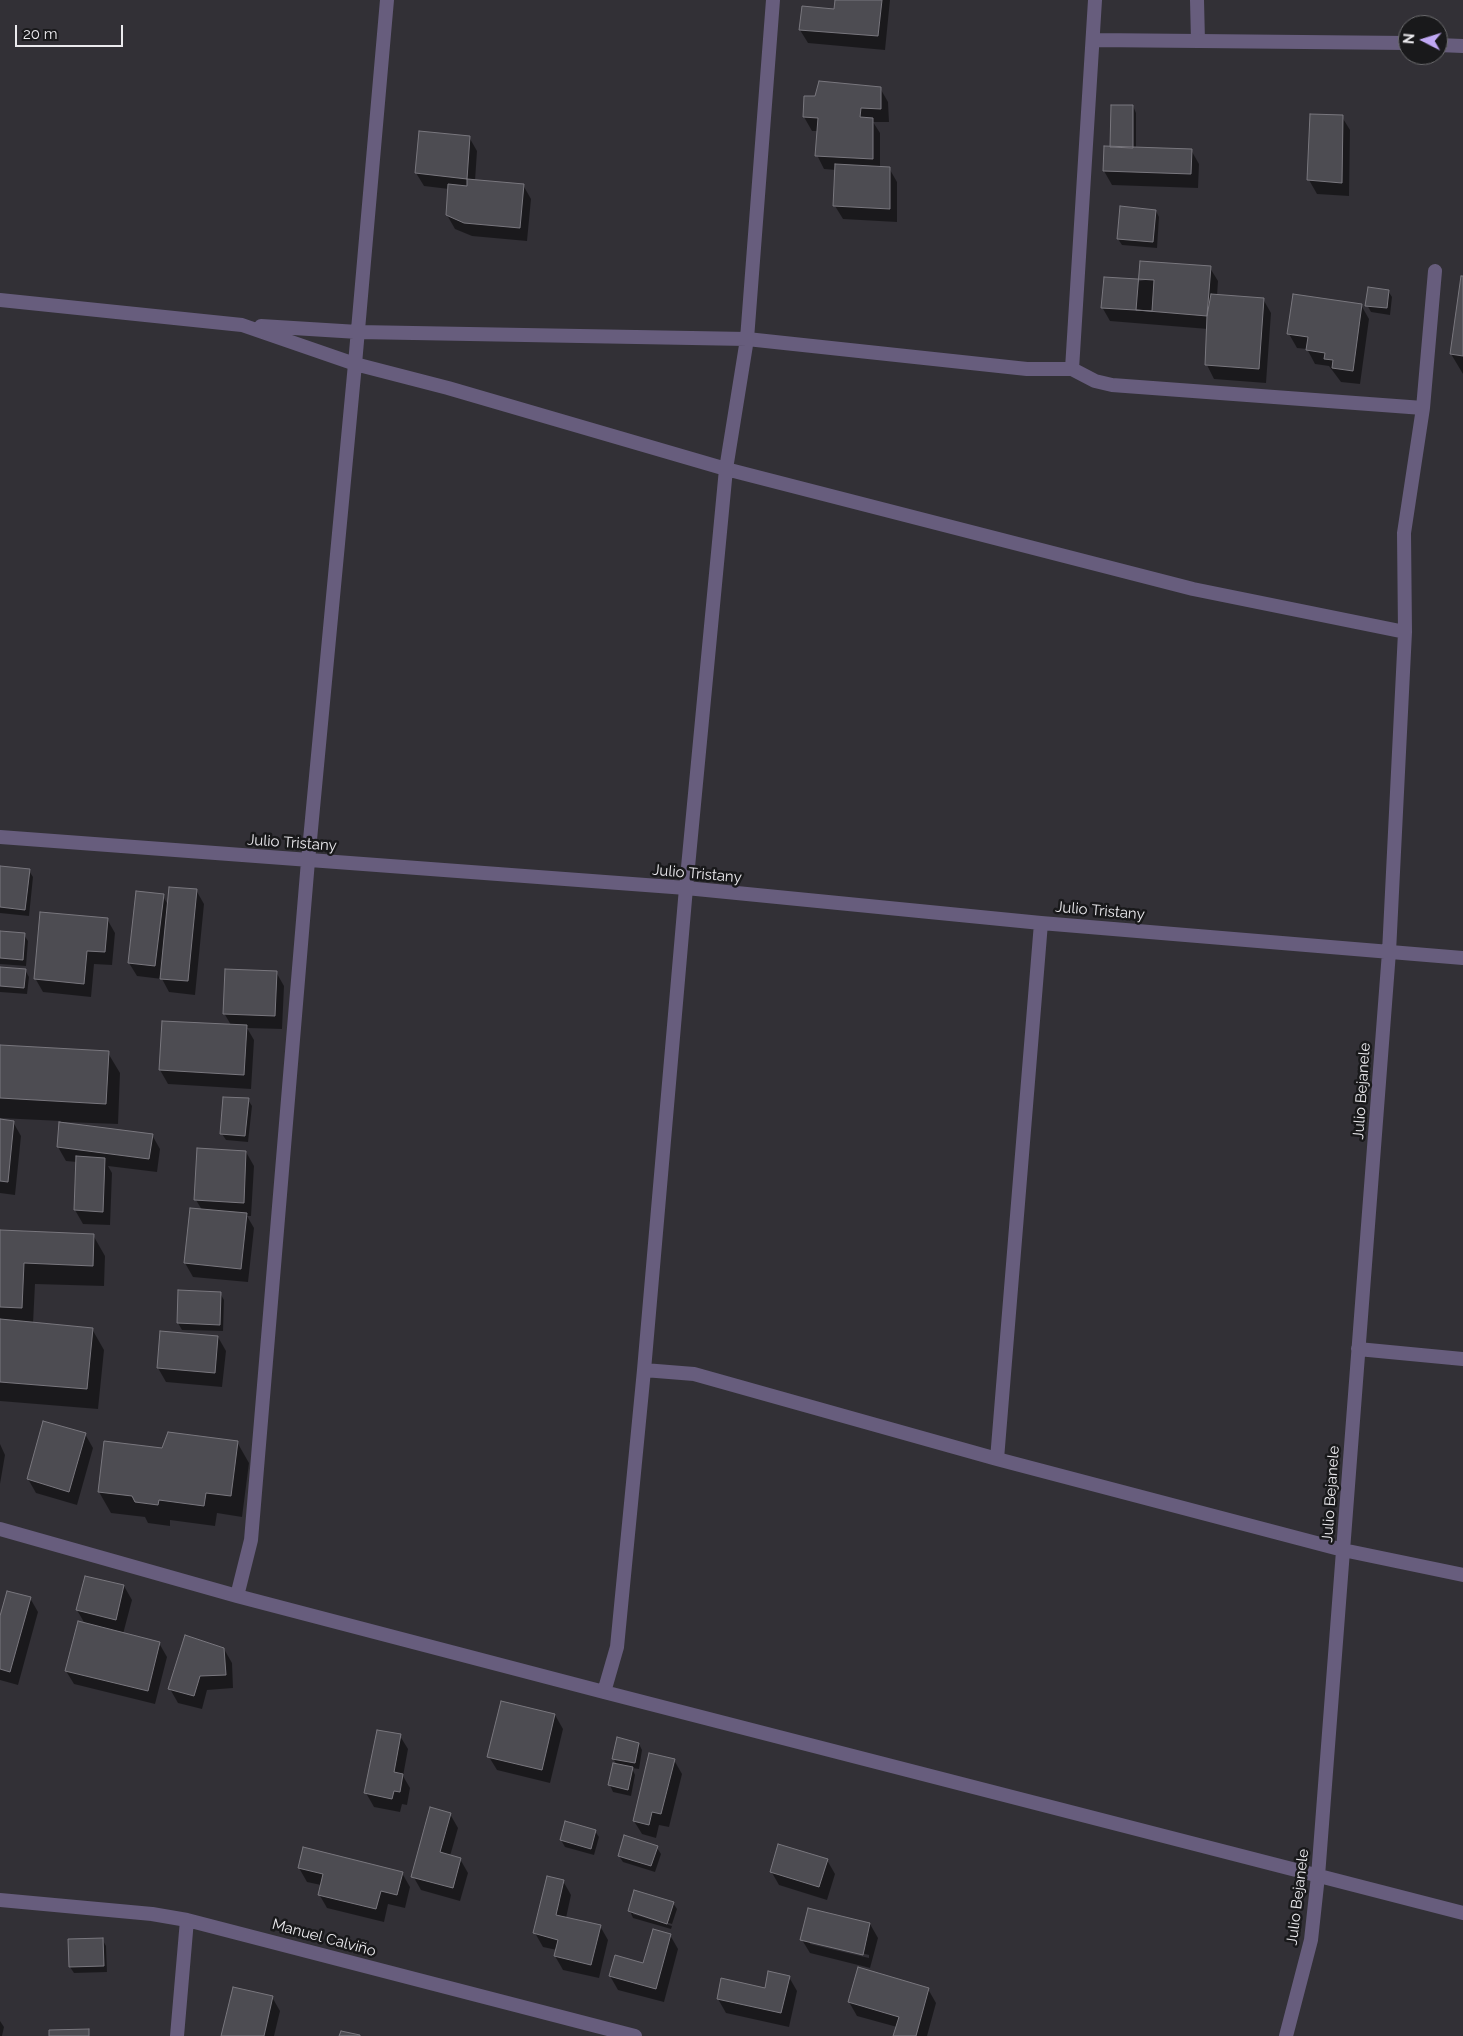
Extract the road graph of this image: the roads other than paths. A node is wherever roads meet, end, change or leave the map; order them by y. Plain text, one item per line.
1 (387, 0) edge
2 (773, 0) edge
3 (1095, 0) edge
4 (1197, 0) edge
5 (1094, 40) junction
6 (1198, 41) junction
7 (1398, 43) edge
8 (1448, 45) edge
9 (1463, 46) edge
10 (1435, 271) dead end
11 (0, 300) edge
12 (242, 325) junction
13 (358, 332) junction
14 (747, 338) junction
15 (355, 364) junction
16 (1072, 370) junction
17 (1423, 408) junction
18 (726, 469) junction
19 (1405, 632) junction
20 (0, 837) edge
21 (308, 861) junction
22 (686, 888) junction
23 (1041, 922) junction
24 (1389, 952) junction
25 (1463, 958) edge
26 (1358, 1349) junction
27 (1463, 1359) edge
28 (644, 1370) junction
29 (997, 1458) junction
30 (0, 1529) edge
31 (1343, 1550) junction
32 (1463, 1575) edge
33 (237, 1596) junction
34 (604, 1692) junction
35 (1318, 1876) junction
36 (0, 1900) edge
37 (1463, 1913) edge
38 (187, 1920) junction
39 (177, 2036) edge
40 (635, 2036) edge
41 (1286, 2036) edge

1 - 13 street
2 - 14 street
3 - 5 street
4 - 6 street
5 - 6 street
5 - 16 street
6 - 7 street
8 - 9 street
10 - 17 street, Julio Bejanele
11 - 12 street
12 - 13 street
12 - 15 street
13 - 14 street
13 - 15 street
14 - 16 street
14 - 18 street
15 - 18 street
15 - 21 street
16 - 17 street
17 - 19 street, Julio Bejanele
18 - 19 street
18 - 22 street
19 - 24 street, Julio Bejanele
20 - 21 street, Julio Tristany
21 - 22 street, Julio Tristany
21 - 33 street
22 - 23 street, Julio Tristany
22 - 28 street
23 - 24 street, Julio Tristany
23 - 29 street
24 - 25 street, Julio Tristany
24 - 26 street, Julio Bejanele
26 - 27 street
26 - 31 street, Julio Bejanele
28 - 29 street
28 - 34 street
29 - 31 street
30 - 33 street
31 - 32 street
31 - 35 street, Julio Bejanele
33 - 34 street
34 - 35 street
35 - 37 street
35 - 41 street, Julio Bejanele
36 - 38 street, Manuel Calviño
38 - 39 street
38 - 40 street, Manuel Calviño

